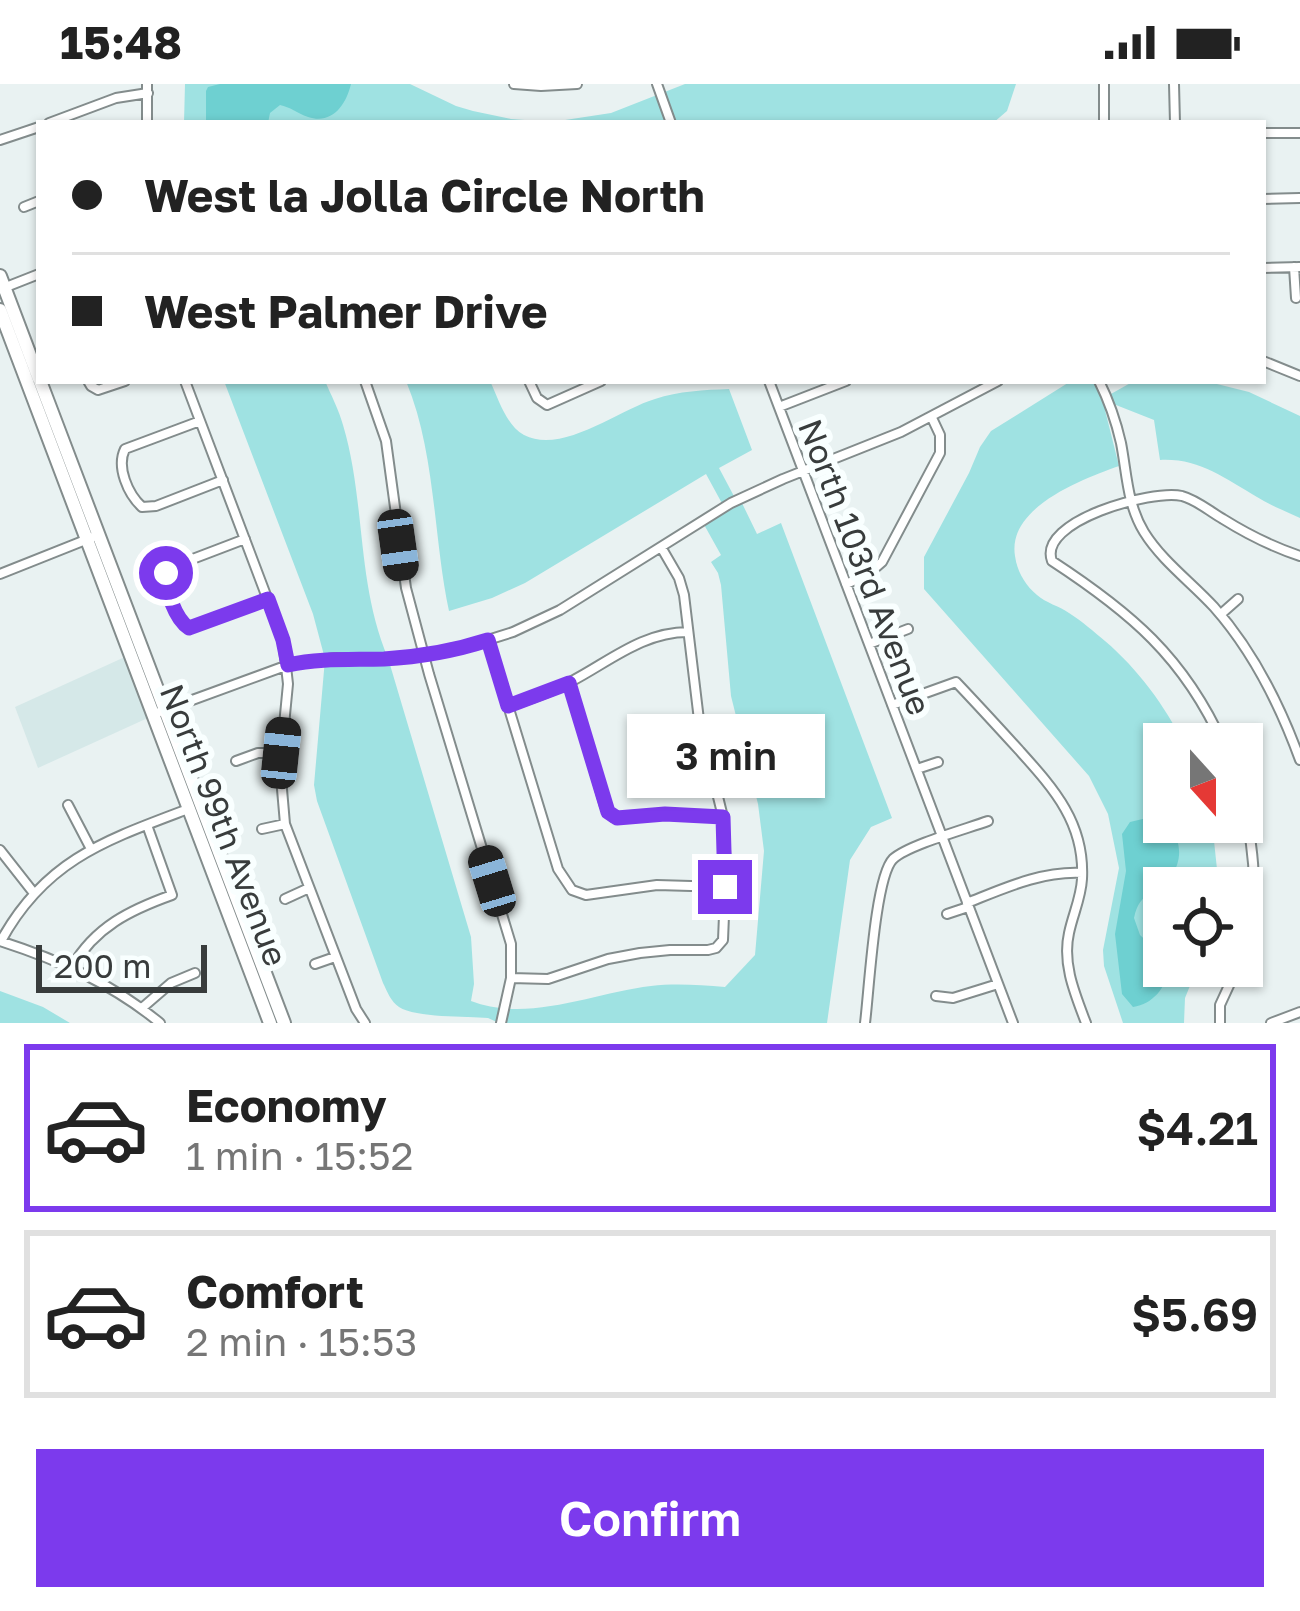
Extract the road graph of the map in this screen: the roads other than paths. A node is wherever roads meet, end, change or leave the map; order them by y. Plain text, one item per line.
1 (514, 84) edge
2 (577, 84) edge
3 (657, 84) edge
4 (1104, 84) edge
5 (1174, 84) edge
6 (147, 89) edge
7 (57, 120) edge
8 (147, 120) edge
9 (670, 120) edge
10 (1104, 120) edge
11 (1175, 120) edge
12 (36, 128) edge
13 (1300, 133) edge
14 (1266, 134) edge
15 (0, 140) edge
16 (1300, 198) edge
17 (1266, 199) edge
18 (36, 202) edge
19 (24, 207) dead end
20 (1297, 267) edge
21 (1266, 268) edge
22 (36, 275) edge
23 (2, 284) edge
24 (1296, 298) dead end
25 (0, 310) edge
26 (1266, 362) edge
27 (36, 372) edge
28 (1300, 376) edge
29 (40, 384) edge
30 (186, 384) edge
31 (366, 384) edge
32 (530, 384) edge
33 (594, 384) edge
34 (770, 384) edge
35 (838, 384) edge
36 (993, 384) edge
37 (1101, 384) edge
38 (779, 407) junction
39 (932, 418) junction
40 (200, 421) junction
41 (803, 472) junction
42 (223, 480) junction
43 (1130, 501) junction
44 (894, 511) dead end
45 (905, 517) junction
46 (93, 537) junction
47 (245, 539) junction
48 (661, 546) junction
49 (1300, 556) edge
50 (0, 574) edge
51 (846, 584) junction
52 (268, 599) junction
53 (1238, 599) dead end
54 (1220, 614) junction
55 (908, 629) dead end
56 (688, 632) junction
57 (488, 640) junction
58 (869, 644) junction
59 (424, 655) junction
60 (288, 665) junction
61 (569, 683) junction
62 (892, 705) junction
63 (508, 706) junction
64 (160, 712) junction
65 (699, 720) junction
66 (1212, 723) edge
67 (659, 727) dead end
68 (1295, 733) edge
69 (281, 753) junction
70 (177, 760) junction
71 (236, 760) dead end
72 (1300, 760) edge
73 (938, 762) dead end
74 (916, 770) junction
75 (68, 805) dead end
76 (189, 809) junction
77 (723, 817) junction
78 (988, 821) dead end
79 (285, 824) junction
80 (147, 825) junction
81 (262, 829) dead end
82 (943, 838) junction
83 (91, 849) junction
84 (0, 850) edge
85 (1082, 873) junction
86 (725, 887) junction
87 (309, 888) junction
88 (33, 892) junction
89 (285, 898) dead end
90 (968, 904) junction
91 (947, 914) dead end
92 (0, 941) edge
93 (335, 957) junction
94 (315, 964) dead end
95 (72, 967) junction
96 (195, 973) dead end
97 (511, 978) junction
98 (998, 984) junction
99 (1228, 987) edge
100 (936, 996) dead end
101 (142, 1008) junction
102 (1300, 1012) edge
103 (359, 1021) edge
104 (160, 1023) edge
105 (271, 1023) edge
106 (284, 1023) edge
107 (501, 1023) edge
108 (865, 1023) edge
109 (1013, 1023) edge
110 (1086, 1023) edge
111 (1220, 1023) edge
112 (1271, 1023) edge

1 - 2 street
3 - 9 street
4 - 10 street
5 - 11 street
6 - 7 street
6 - 8 street
12 - 15 street
13 - 14 street
16 - 17 street
18 - 19 street
20 - 21 street
20 - 24 street
22 - 23 street
23 - 27 main road, North 99th Avenue
25 - 46 main road, North 99th Avenue
26 - 28 street
29 - 46 main road, North 99th Avenue
30 - 40 street
31 - 59 street
32 - 33 street
34 - 38 street, North 103rd Avenue
35 - 38 street
36 - 39 street
37 - 43 street
38 - 41 street, North 103rd Avenue
39 - 41 street
39 - 45 street
40 - 42 street
40 - 42 street
41 - 48 street
41 - 51 street, North 103rd Avenue
42 - 47 street
43 - 49 street
43 - 54 street
43 - 66 street
44 - 45 street
45 - 51 street
46 - 50 street
46 - 64 main road, North 99th Avenue
47 - 52 street
47 - 52 street
48 - 56 street
48 - 57 street
51 - 58 street, North 103rd Avenue
52 - 60 street
53 - 54 street
54 - 68 street
55 - 58 street
56 - 61 street
56 - 65 street
57 - 59 street
57 - 63 street
58 - 62 street, North 103rd Avenue
59 - 60 street
59 - 97 street
60 - 64 street
60 - 69 street
61 - 63 street
61 - 77 street
62 - 74 street, North 103rd Avenue
62 - 85 street
63 - 86 street
64 - 70 main road, North 99th Avenue
65 - 67 street
65 - 77 street
68 - 72 street
69 - 71 street
69 - 79 street
70 - 76 main road, North 99th Avenue
70 - 106 main road, North 99th Avenue
73 - 74 street
74 - 82 street, North 103rd Avenue
75 - 83 street
76 - 80 street
76 - 105 main road, North 99th Avenue
77 - 86 street
78 - 82 street
79 - 81 street
79 - 87 street
80 - 83 street
80 - 95 street
82 - 90 street, North 103rd Avenue
82 - 108 street
83 - 88 street
84 - 88 street
85 - 90 street
85 - 110 street
86 - 97 street
87 - 89 street
87 - 93 street
88 - 92 street
90 - 91 street
90 - 98 street, North 103rd Avenue
92 - 95 street
93 - 94 street
93 - 103 street
95 - 101 street
96 - 101 street
97 - 107 street
98 - 100 street
98 - 109 street, North 103rd Avenue
99 - 111 street
101 - 104 street
102 - 112 street

